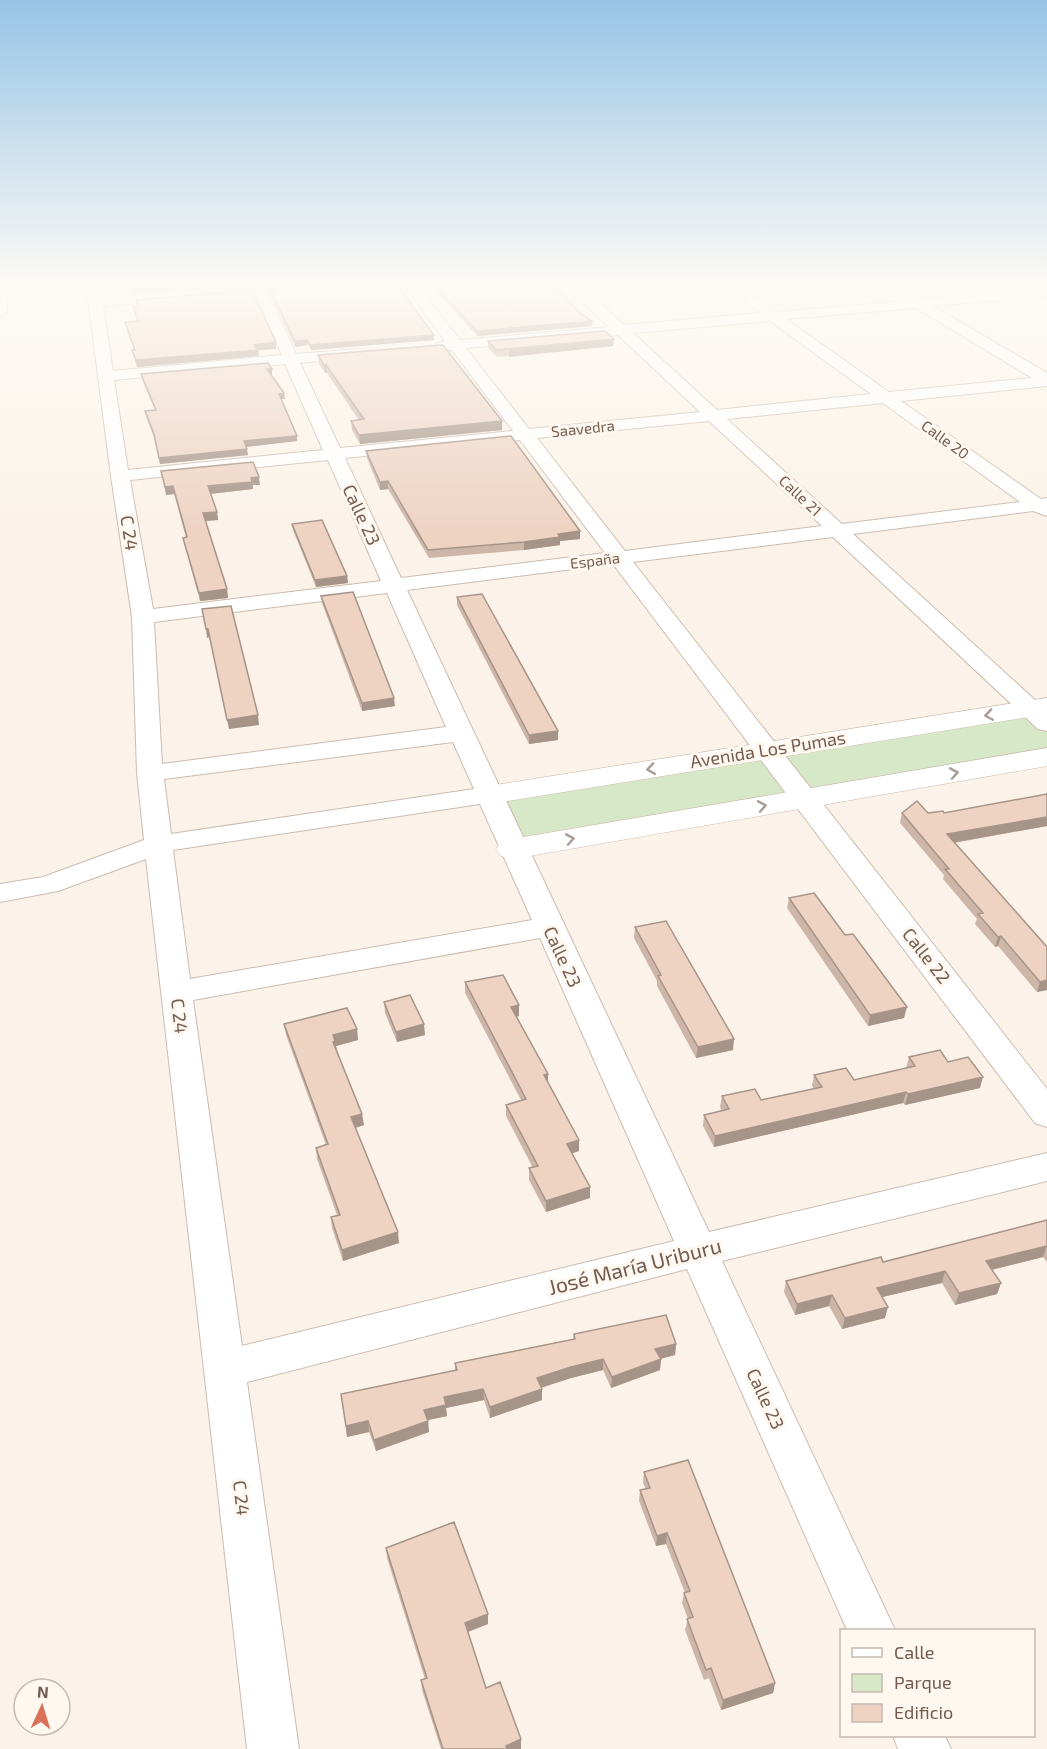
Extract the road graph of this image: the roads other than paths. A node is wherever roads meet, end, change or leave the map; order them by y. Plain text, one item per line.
1 (104, 365) edge
2 (229, 365) edge
3 (293, 365) edge
4 (471, 365) edge
5 (658, 365) edge
6 (840, 365) edge
7 (1021, 365) edge
8 (106, 376) junction
9 (1047, 380) edge
10 (886, 398) junction
11 (713, 415) junction
12 (525, 435) junction
13 (333, 454) junction
14 (120, 476) junction
15 (1044, 508) edge
16 (838, 531) junction
17 (620, 558) junction
18 (394, 586) junction
19 (143, 617) junction
20 (1041, 713) edge
21 (460, 733) junction
22 (767, 750) junction
23 (1047, 757) edge
24 (150, 772) junction
25 (489, 795) junction
26 (804, 798) junction
27 (160, 844) junction
28 (512, 849) junction
29 (0, 893) edge
30 (548, 927) junction
31 (176, 992) junction
32 (1047, 1114) edge
33 (1047, 1167) edge
34 (697, 1251) junction
35 (224, 1369) junction
36 (871, 1629) edge
37 (273, 1749) edge

1 - 8 street, C 24
2 - 8 street
3 - 13 street, Calle 23
4 - 12 street, Calle 22
5 - 11 street, Calle 21
6 - 10 street, Calle 20
7 - 9 street
8 - 14 street, C 24
9 - 10 street, Saavedra
10 - 11 street, Saavedra
10 - 15 street, Calle 20
11 - 12 street, Saavedra
11 - 16 street, Calle 21
12 - 13 street, Saavedra
12 - 17 street, Calle 22
13 - 14 street, Saavedra
13 - 18 street, Calle 23
14 - 19 street, C 24
15 - 16 street, España
16 - 17 street, España
16 - 20 street, Calle 21
17 - 18 street, España
17 - 22 street, Calle 22
18 - 19 street, España
18 - 21 street, Calle 23
19 - 24 street, C 24
20 -> 22 main road, Avenida Los Pumas
21 - 24 street
21 - 25 street, Calle 23
22 -> 25 main road, Avenida Los Pumas
22 - 26 street, Calle 22
26 -> 23 main road
24 - 27 street, C 24
25 - 27 street
25 - 28 street, Calle 23
28 -> 26 main road
26 - 32 street, Calle 22
27 - 29 street
27 - 31 street, C 24
28 - 30 street, Calle 23
30 - 31 street
30 - 34 street, Calle 23
31 - 35 street, C 24
33 - 34 street, José María Uriburu
34 - 35 street, José María Uriburu
34 - 36 street, Calle 23
35 - 37 street, C 24

